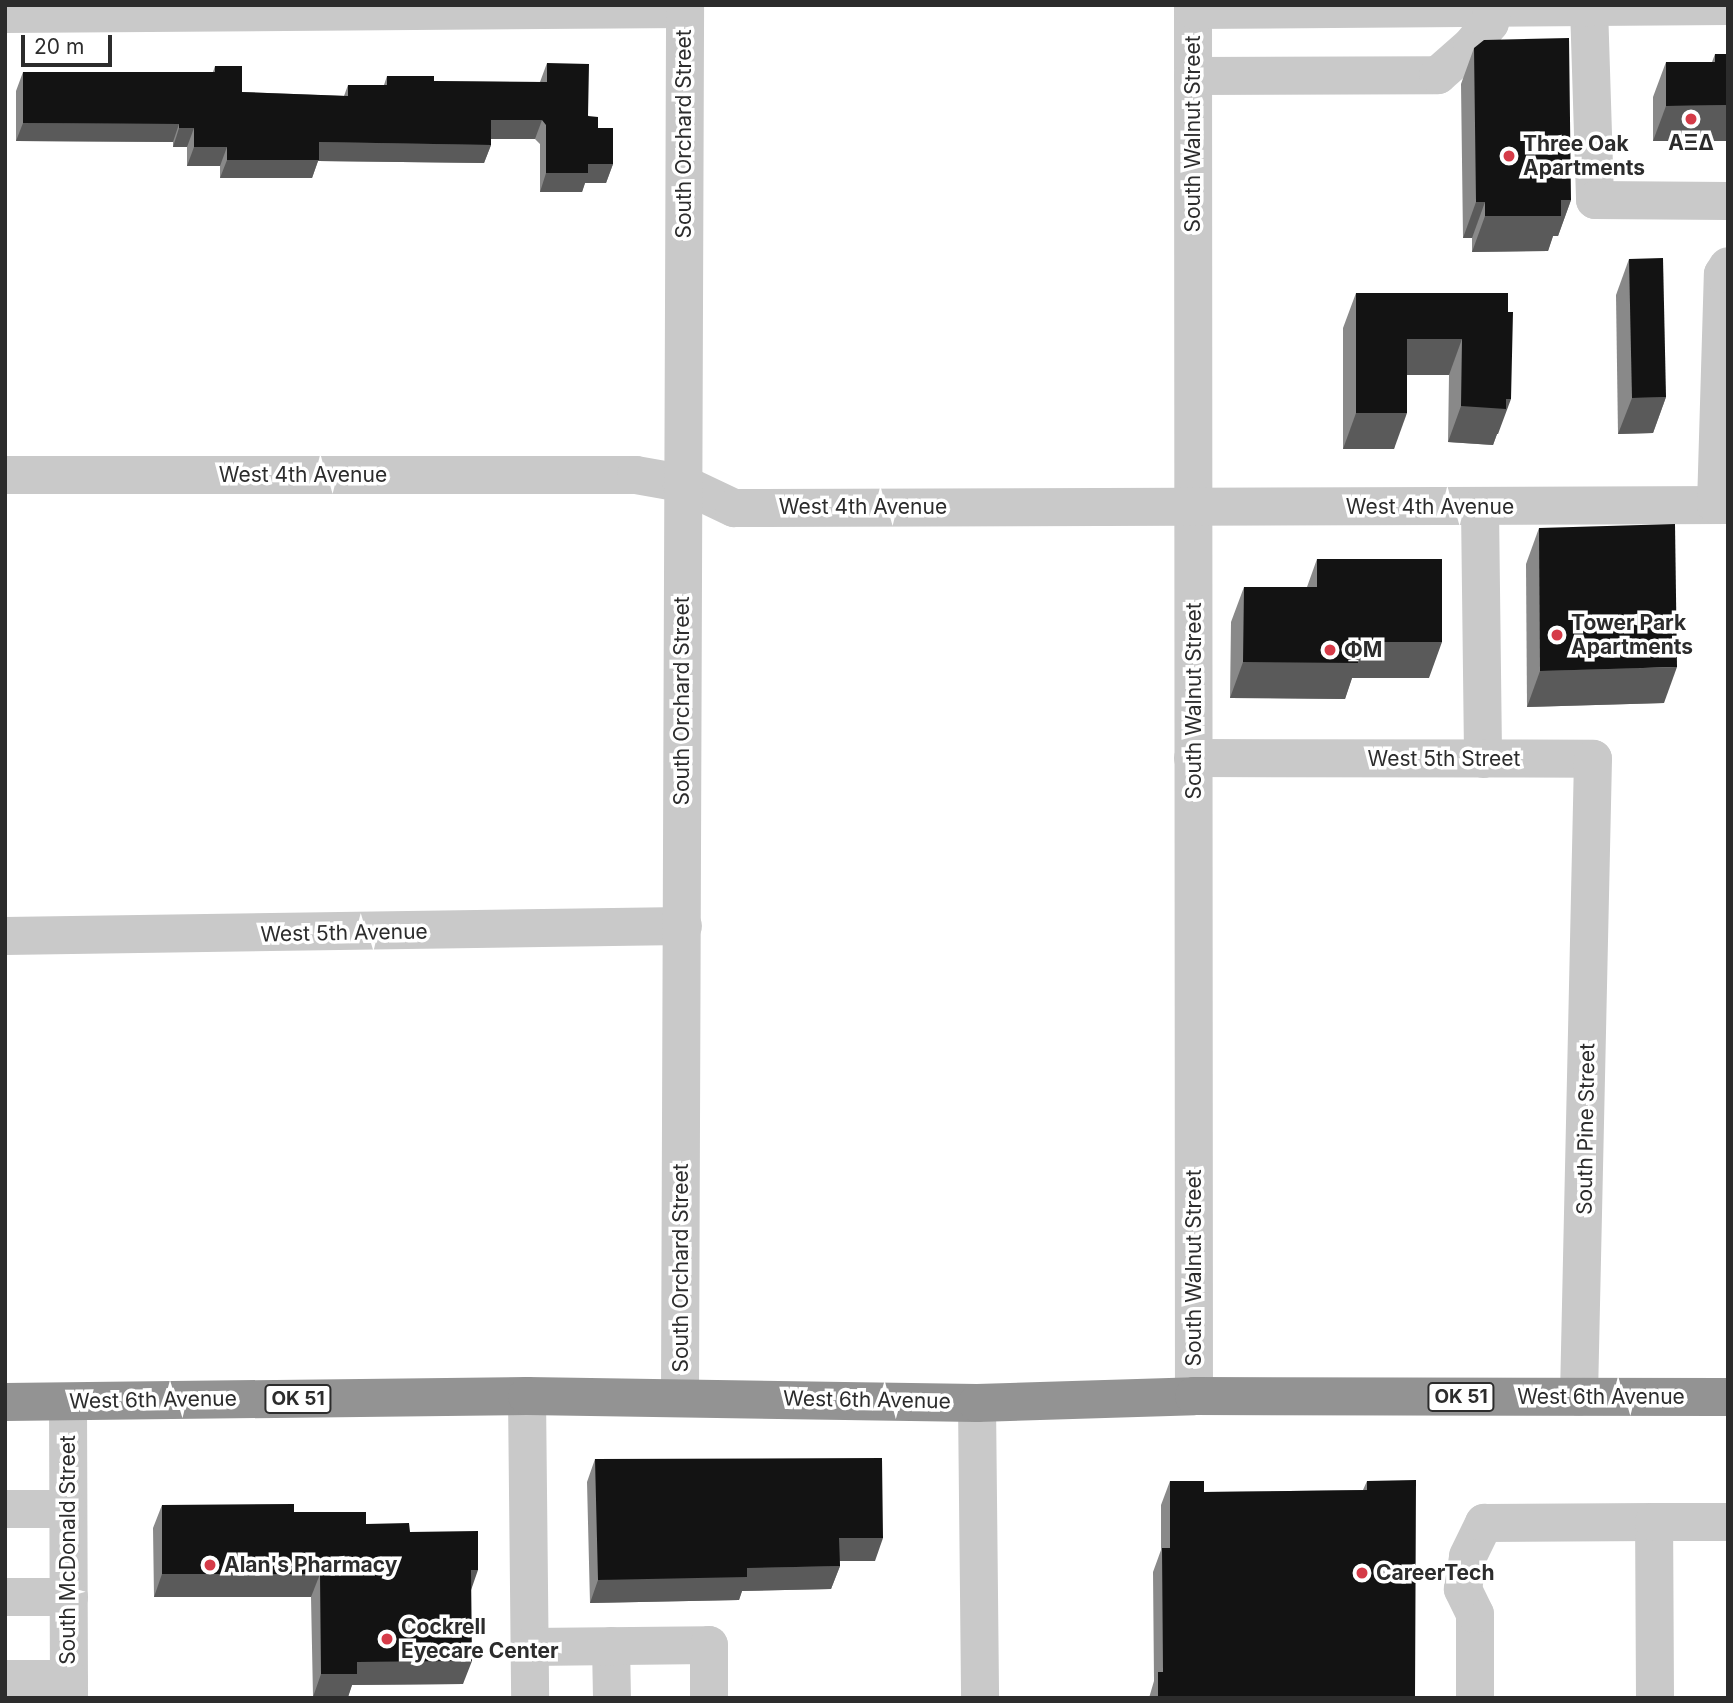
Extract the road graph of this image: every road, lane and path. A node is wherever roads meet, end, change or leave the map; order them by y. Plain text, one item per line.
1 (1728, 6) edge
2 (685, 7) edge
3 (1400, 7) edge
4 (1609, 7) edge
5 (1193, 8) edge
6 (1493, 8) junction
7 (5, 14) edge
8 (1193, 76) junction
9 (1728, 201) edge
10 (1728, 266) edge
11 (5, 475) edge
12 (681, 483) junction
13 (1193, 505) junction
14 (1722, 505) edge
15 (1480, 508) junction
16 (1193, 758) junction
17 (1483, 759) junction
18 (1592, 861) joint
19 (683, 926) junction
20 (5, 936) edge
21 (527, 1396) junction
22 (680, 1396) junction
23 (1194, 1396) junction
24 (1579, 1397) junction
25 (1728, 1397) edge
26 (5, 1402) edge
27 (68, 1402) junction
28 (977, 1402) junction
29 (5, 1510) edge
30 (68, 1510) junction
31 (1654, 1522) junction
32 (1728, 1522) edge
33 (5, 1597) edge
34 (69, 1597) junction
35 (611, 1646) junction
36 (530, 1647) junction
37 (5, 1679) edge
38 (69, 1688) edge
39 (530, 1698) edge
40 (612, 1698) edge
41 (709, 1698) edge
42 (981, 1698) edge
43 (1475, 1698) edge
44 (1655, 1698) edge

1 - 4 street
2 - 7 street
2 - 12 street, South Orchard Street
3 - 5 street
3 - 6 street
4 - 6 street
4 - 9 street
5 - 8 street, South Walnut Street
6 - 8 street
8 - 13 street, South Walnut Street
10 - 14 street
11 - 12 street, West 4th Avenue
12 - 13 street, West 4th Avenue
12 - 19 street, South Orchard Street
13 - 15 street, West 4th Avenue
13 - 16 street, South Walnut Street
14 - 15 street, West 4th Avenue
15 - 17 street
16 - 17 street, West 5th Street
16 - 23 street, South Walnut Street
17 - 18 street, West 5th Street
18 - 24 street, South Pine Street
19 - 20 street, West 5th Avenue
19 - 22 street, South Orchard Street
21 - 22 highway, West 6th Avenue / OK 51
21 - 27 highway, West 6th Avenue / OK 51
21 - 36 street
22 - 28 highway, West 6th Avenue / OK 51
23 - 24 highway, West 6th Avenue / OK 51
23 - 28 highway, West 6th Avenue / OK 51
24 - 25 highway, West 6th Avenue / OK 51
26 - 27 highway, West 6th Avenue / OK 51
27 - 30 street, South McDonald Street
28 - 42 street
29 - 30 street
30 - 34 street, South McDonald Street
31 - 32 street
31 - 43 street
31 - 44 street
33 - 34 street
34 - 38 street, South McDonald Street
35 - 36 street
35 - 40 street
35 - 41 street
36 - 39 street
37 - 38 street

